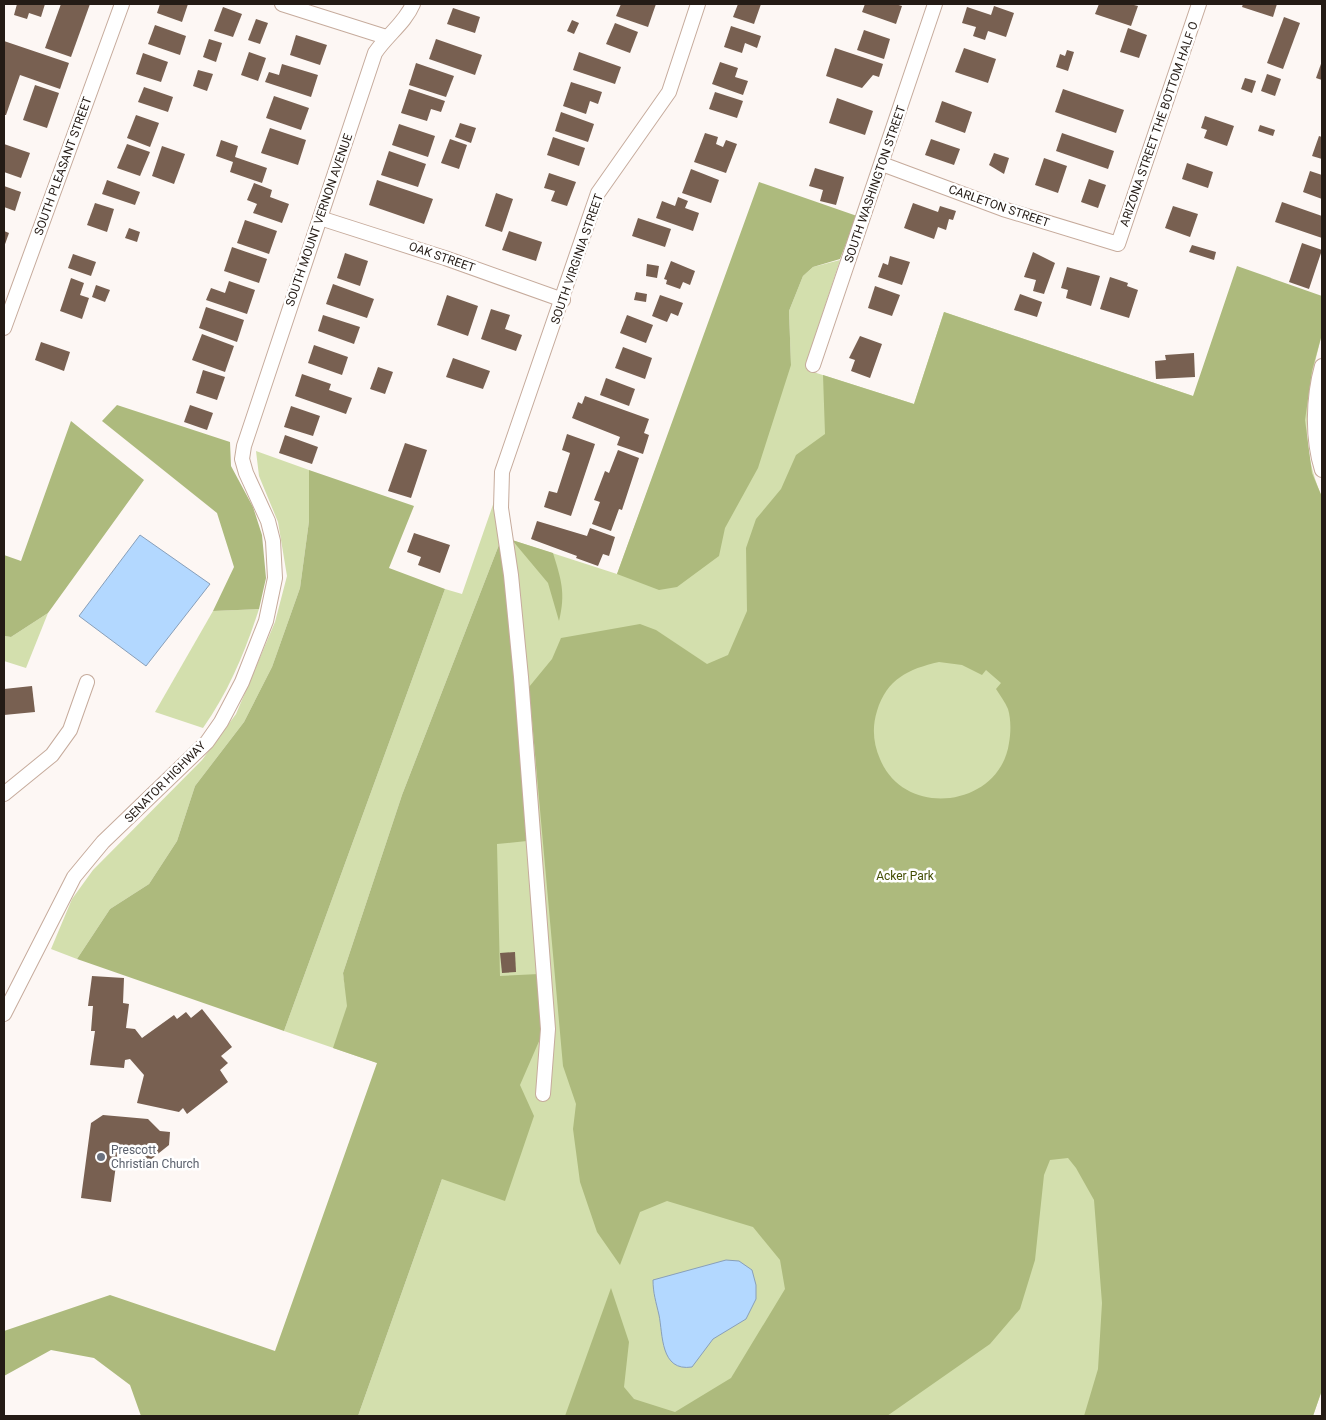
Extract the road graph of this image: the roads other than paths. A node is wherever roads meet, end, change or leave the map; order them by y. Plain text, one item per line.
1 (122, 4) edge
2 (282, 4) edge
3 (413, 4) edge
4 (698, 4) edge
5 (936, 4) edge
6 (1199, 4) edge
7 (386, 37) junction
8 (882, 164) junction
9 (320, 218) junction
10 (1118, 244) joint
11 (562, 300) junction
12 (4, 328) edge
13 (813, 365) dead end
14 (1322, 366) edge
15 (244, 446) joint
16 (1322, 470) edge
17 (87, 682) dead end
18 (4, 794) edge
19 (4, 1014) edge
20 (543, 1094) dead end

1 - 12 street, SOUTH PLEASANT STREET
2 - 7 street
3 - 7 street, SOUTH MOUNT VERNON AVENUE
4 - 11 street, SOUTH VIRGINIA STREET
5 - 8 street, SOUTH WASHINGTON STREET
6 - 10 street, ARIZONA STREET THE BOTTOM HALF O
7 - 9 street, SOUTH MOUNT VERNON AVENUE
8 - 10 street, CARLETON STREET
8 - 13 street, SOUTH WASHINGTON STREET
9 - 11 street, OAK STREET
9 - 15 street, SOUTH MOUNT VERNON AVENUE
11 - 20 street, SOUTH VIRGINIA STREET
14 - 16 street
15 - 19 street, SENATOR HIGHWAY
17 - 18 street

